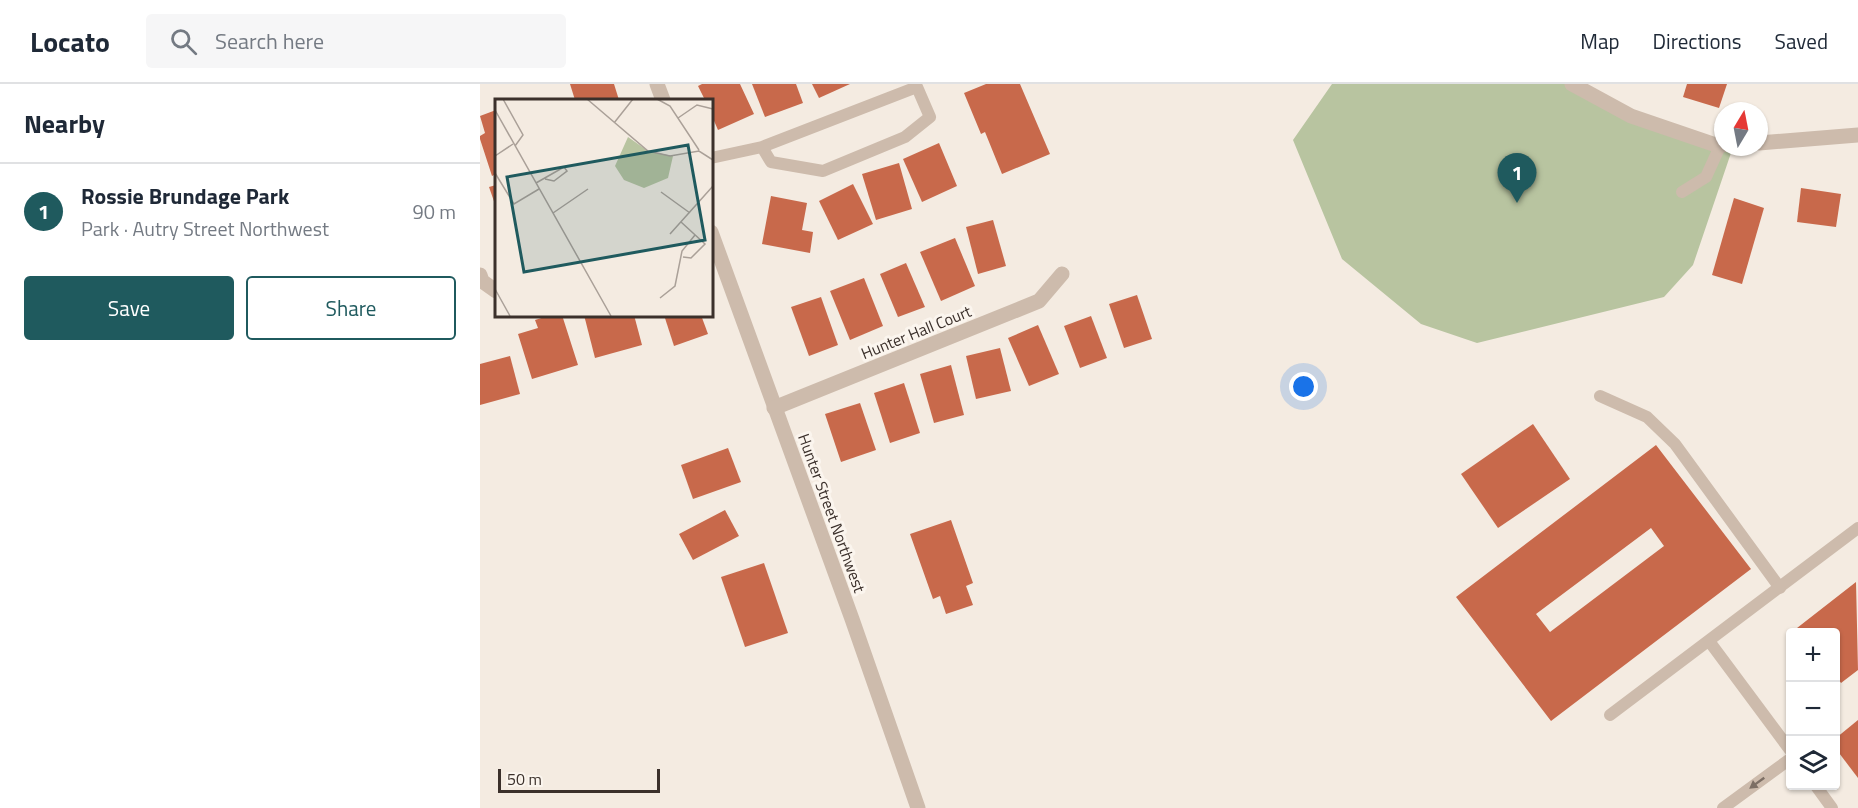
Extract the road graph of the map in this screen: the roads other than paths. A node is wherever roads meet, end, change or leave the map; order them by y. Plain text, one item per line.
1 (657, 84) edge
2 (1572, 84) edge
3 (663, 99) edge
4 (1858, 135) edge
5 (1714, 142) edge
6 (1768, 142) edge
7 (762, 147) junction
8 (1716, 156) edge
9 (712, 158) edge
10 (1682, 192) dead end
11 (712, 235) edge
12 (1062, 274) dead end
13 (480, 275) edge
14 (495, 290) edge
15 (1600, 396) dead end
16 (774, 408) junction
17 (1858, 528) edge
18 (1780, 588) junction
19 (1709, 641) junction
20 (1610, 716) dead end
21 (1786, 743) edge
22 (1786, 763) edge
23 (1819, 790) edge
24 (918, 808) edge
25 (1723, 808) edge
26 (1832, 808) edge

1 - 3 street
2 - 5 street
4 - 6 street
7 - 7 lane
7 - 9 lane
8 - 10 lane
11 - 16 street, Hunter Street Northwest
12 - 16 street, Hunter Hall Court
13 - 14 street
15 - 18 lane
16 - 24 street, Hunter Street Northwest
17 - 18 lane
18 - 19 lane
19 - 20 lane
19 - 21 lane
22 -> 25 lane
23 - 26 lane

